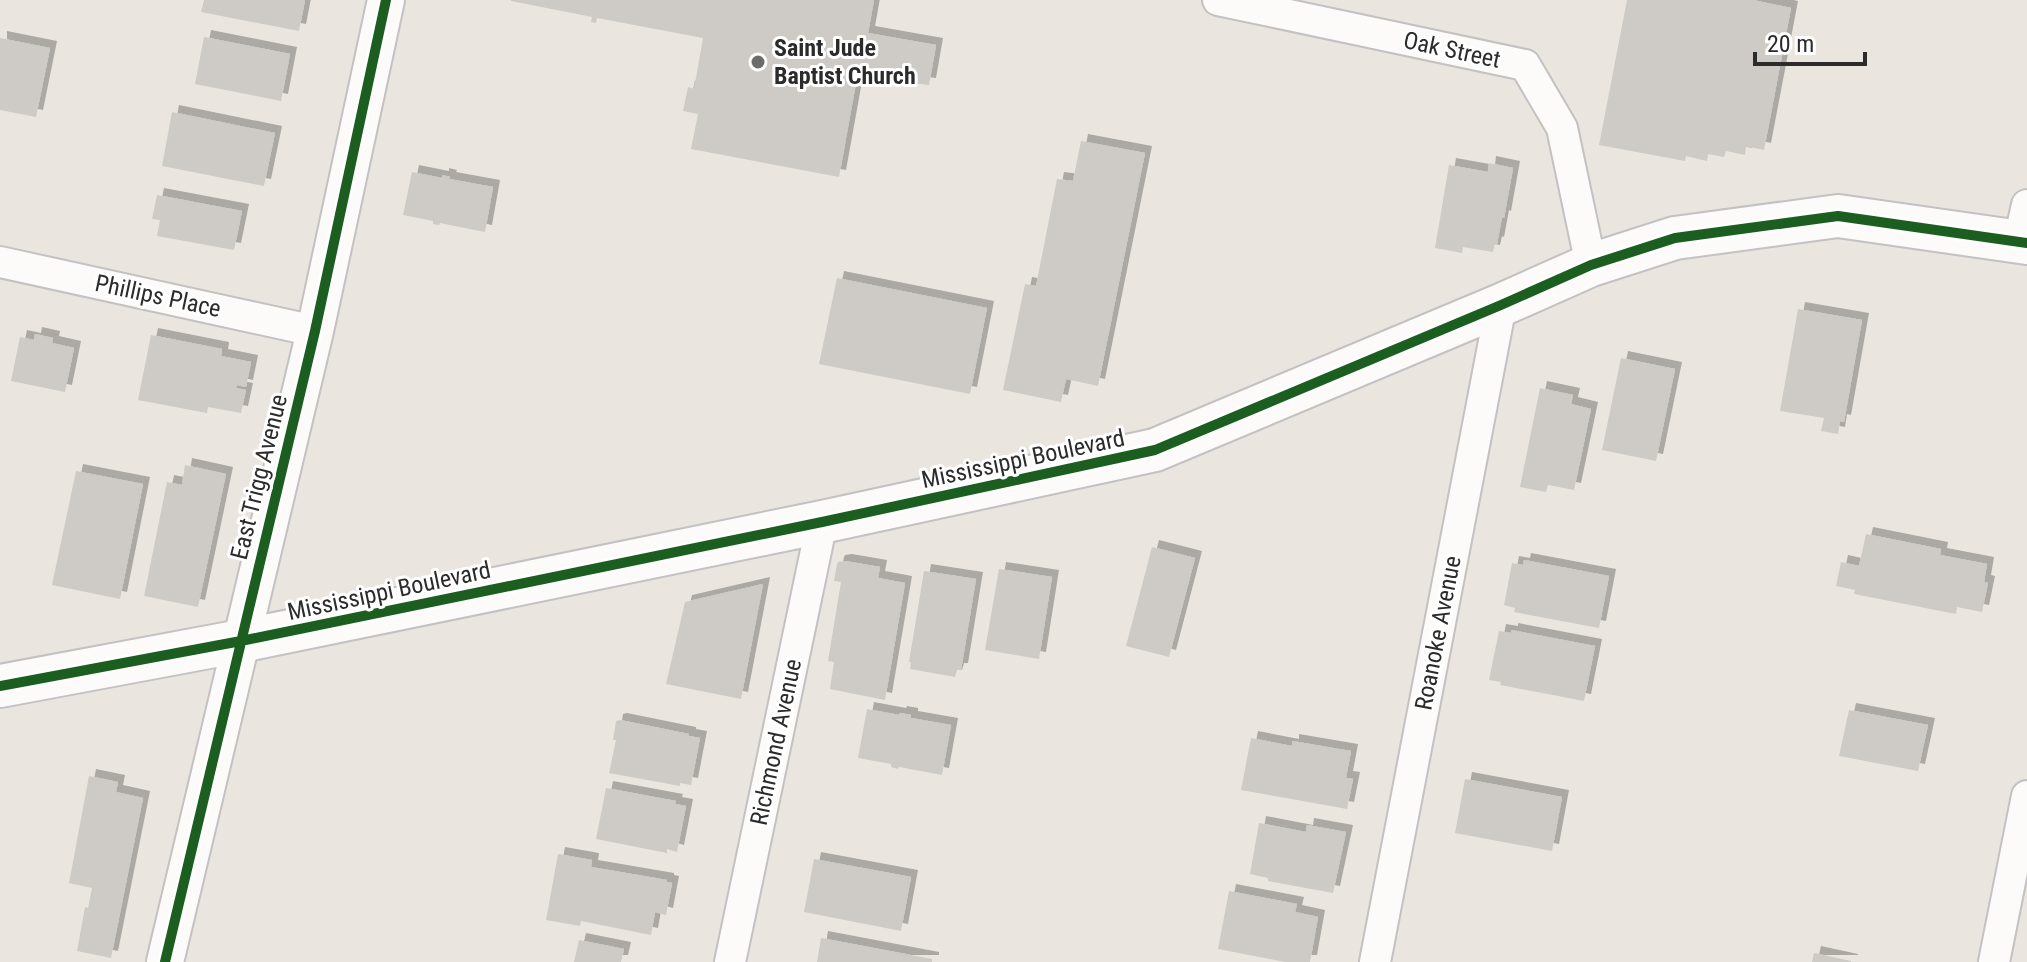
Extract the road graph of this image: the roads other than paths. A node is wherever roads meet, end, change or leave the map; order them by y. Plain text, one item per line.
1 (386, 0) edge
2 (1218, 0) edge
3 (2024, 230) edge
4 (0, 262) edge
5 (1591, 265) junction
6 (1501, 305) junction
7 (315, 331) junction
8 (822, 522) junction
9 (241, 641) junction
10 (0, 686) edge
11 (2027, 796) edge
12 (165, 962) edge
13 (730, 962) edge
14 (1375, 962) edge
15 (1994, 962) edge

1 - 7 street, East Trigg Avenue
2 - 5 street, Oak Street
3 - 5 main road, Mississippi Boulevard
4 - 7 street, Phillips Place
5 - 6 main road, Mississippi Boulevard
6 - 8 main road, Mississippi Boulevard
6 - 14 street, Roanoke Avenue
7 - 9 street, East Trigg Avenue
8 - 9 main road, Mississippi Boulevard
8 - 13 street, Richmond Avenue
9 - 10 main road, Mississippi Boulevard
9 - 12 street, East Trigg Avenue
11 - 15 street

